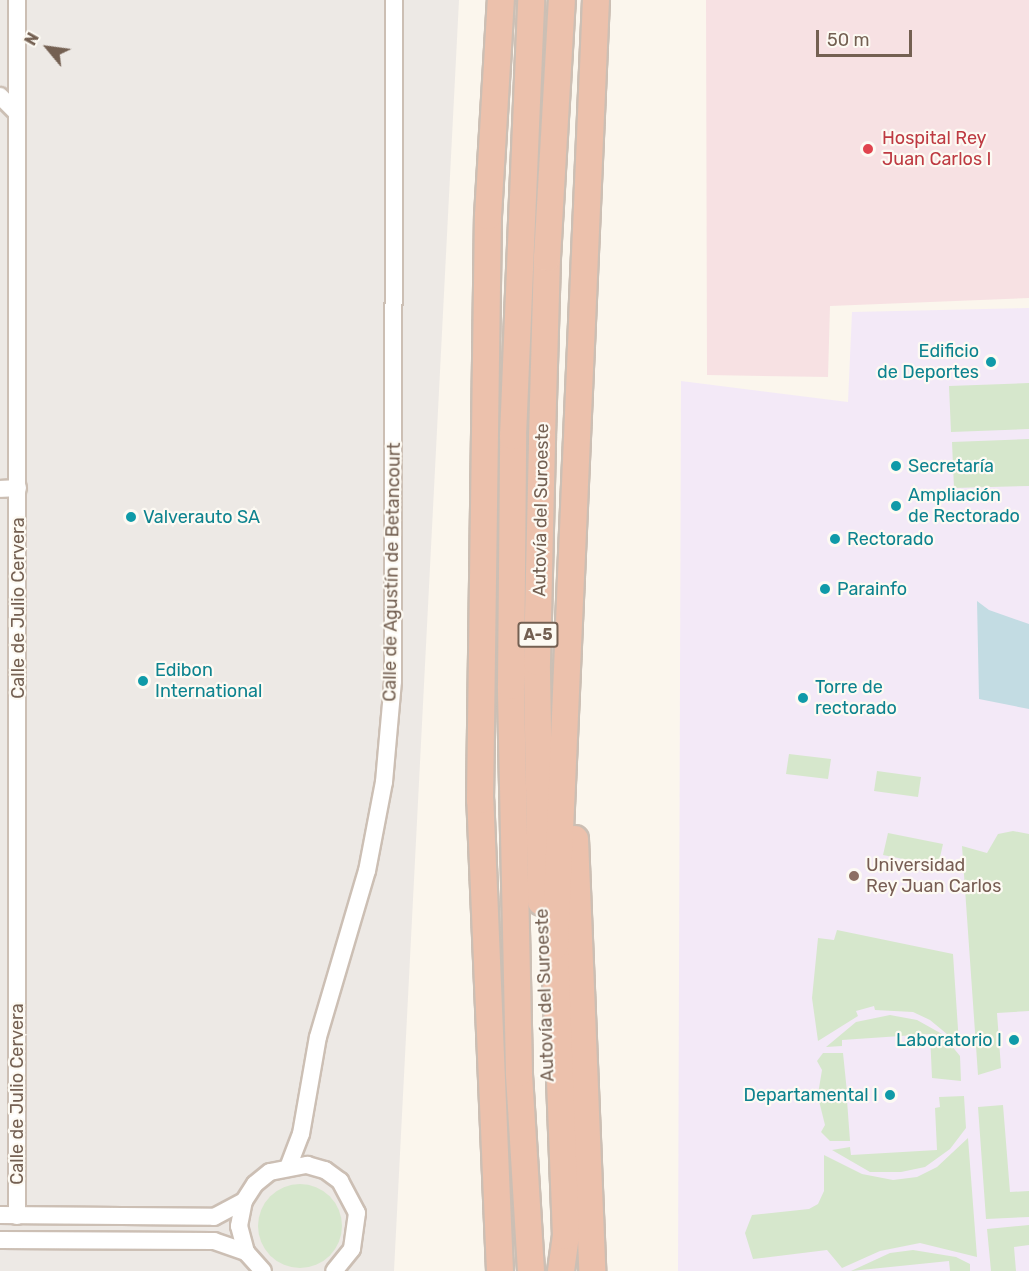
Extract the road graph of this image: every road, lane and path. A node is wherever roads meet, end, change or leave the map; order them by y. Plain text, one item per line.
1 (17, 0) edge
2 (394, 0) edge
3 (501, 0) edge
4 (531, 0) edge
5 (562, 0) edge
6 (596, 0) edge
7 (0, 96) edge
8 (16, 112) junction
9 (18, 488) junction
10 (0, 489) edge
11 (570, 590) junction
12 (301, 1134) junction
13 (288, 1165) junction
14 (325, 1170) junction
15 (244, 1201) junction
16 (8, 1215) edge
17 (0, 1240) edge
18 (246, 1252) junction
19 (263, 1271) edge
20 (334, 1271) edge
21 (500, 1271) edge
22 (531, 1271) edge
23 (560, 1271) edge
24 (592, 1271) edge

1 - 8 street, Calle de Julio Cervera
2 - 12 street, Calle de Agustín de Betancourt
3 - 21 highway
4 - 22 highway, Autovía del Suroeste / A-5
5 - 23 highway, Autovía del Suroeste / A-5
6 - 11 highway
7 - 8 street
8 - 9 street, Calle de Julio Cervera
9 - 10 street
9 - 16 street, Calle de Julio Cervera
11 - 23 highway
11 - 24 highway
12 - 13 street, Calle de Agustín de Betancourt
12 - 14 street
13 - 14 street
13 - 15 street
14 - 20 street
15 - 16 street
15 - 18 street
17 - 18 street
18 - 19 street

